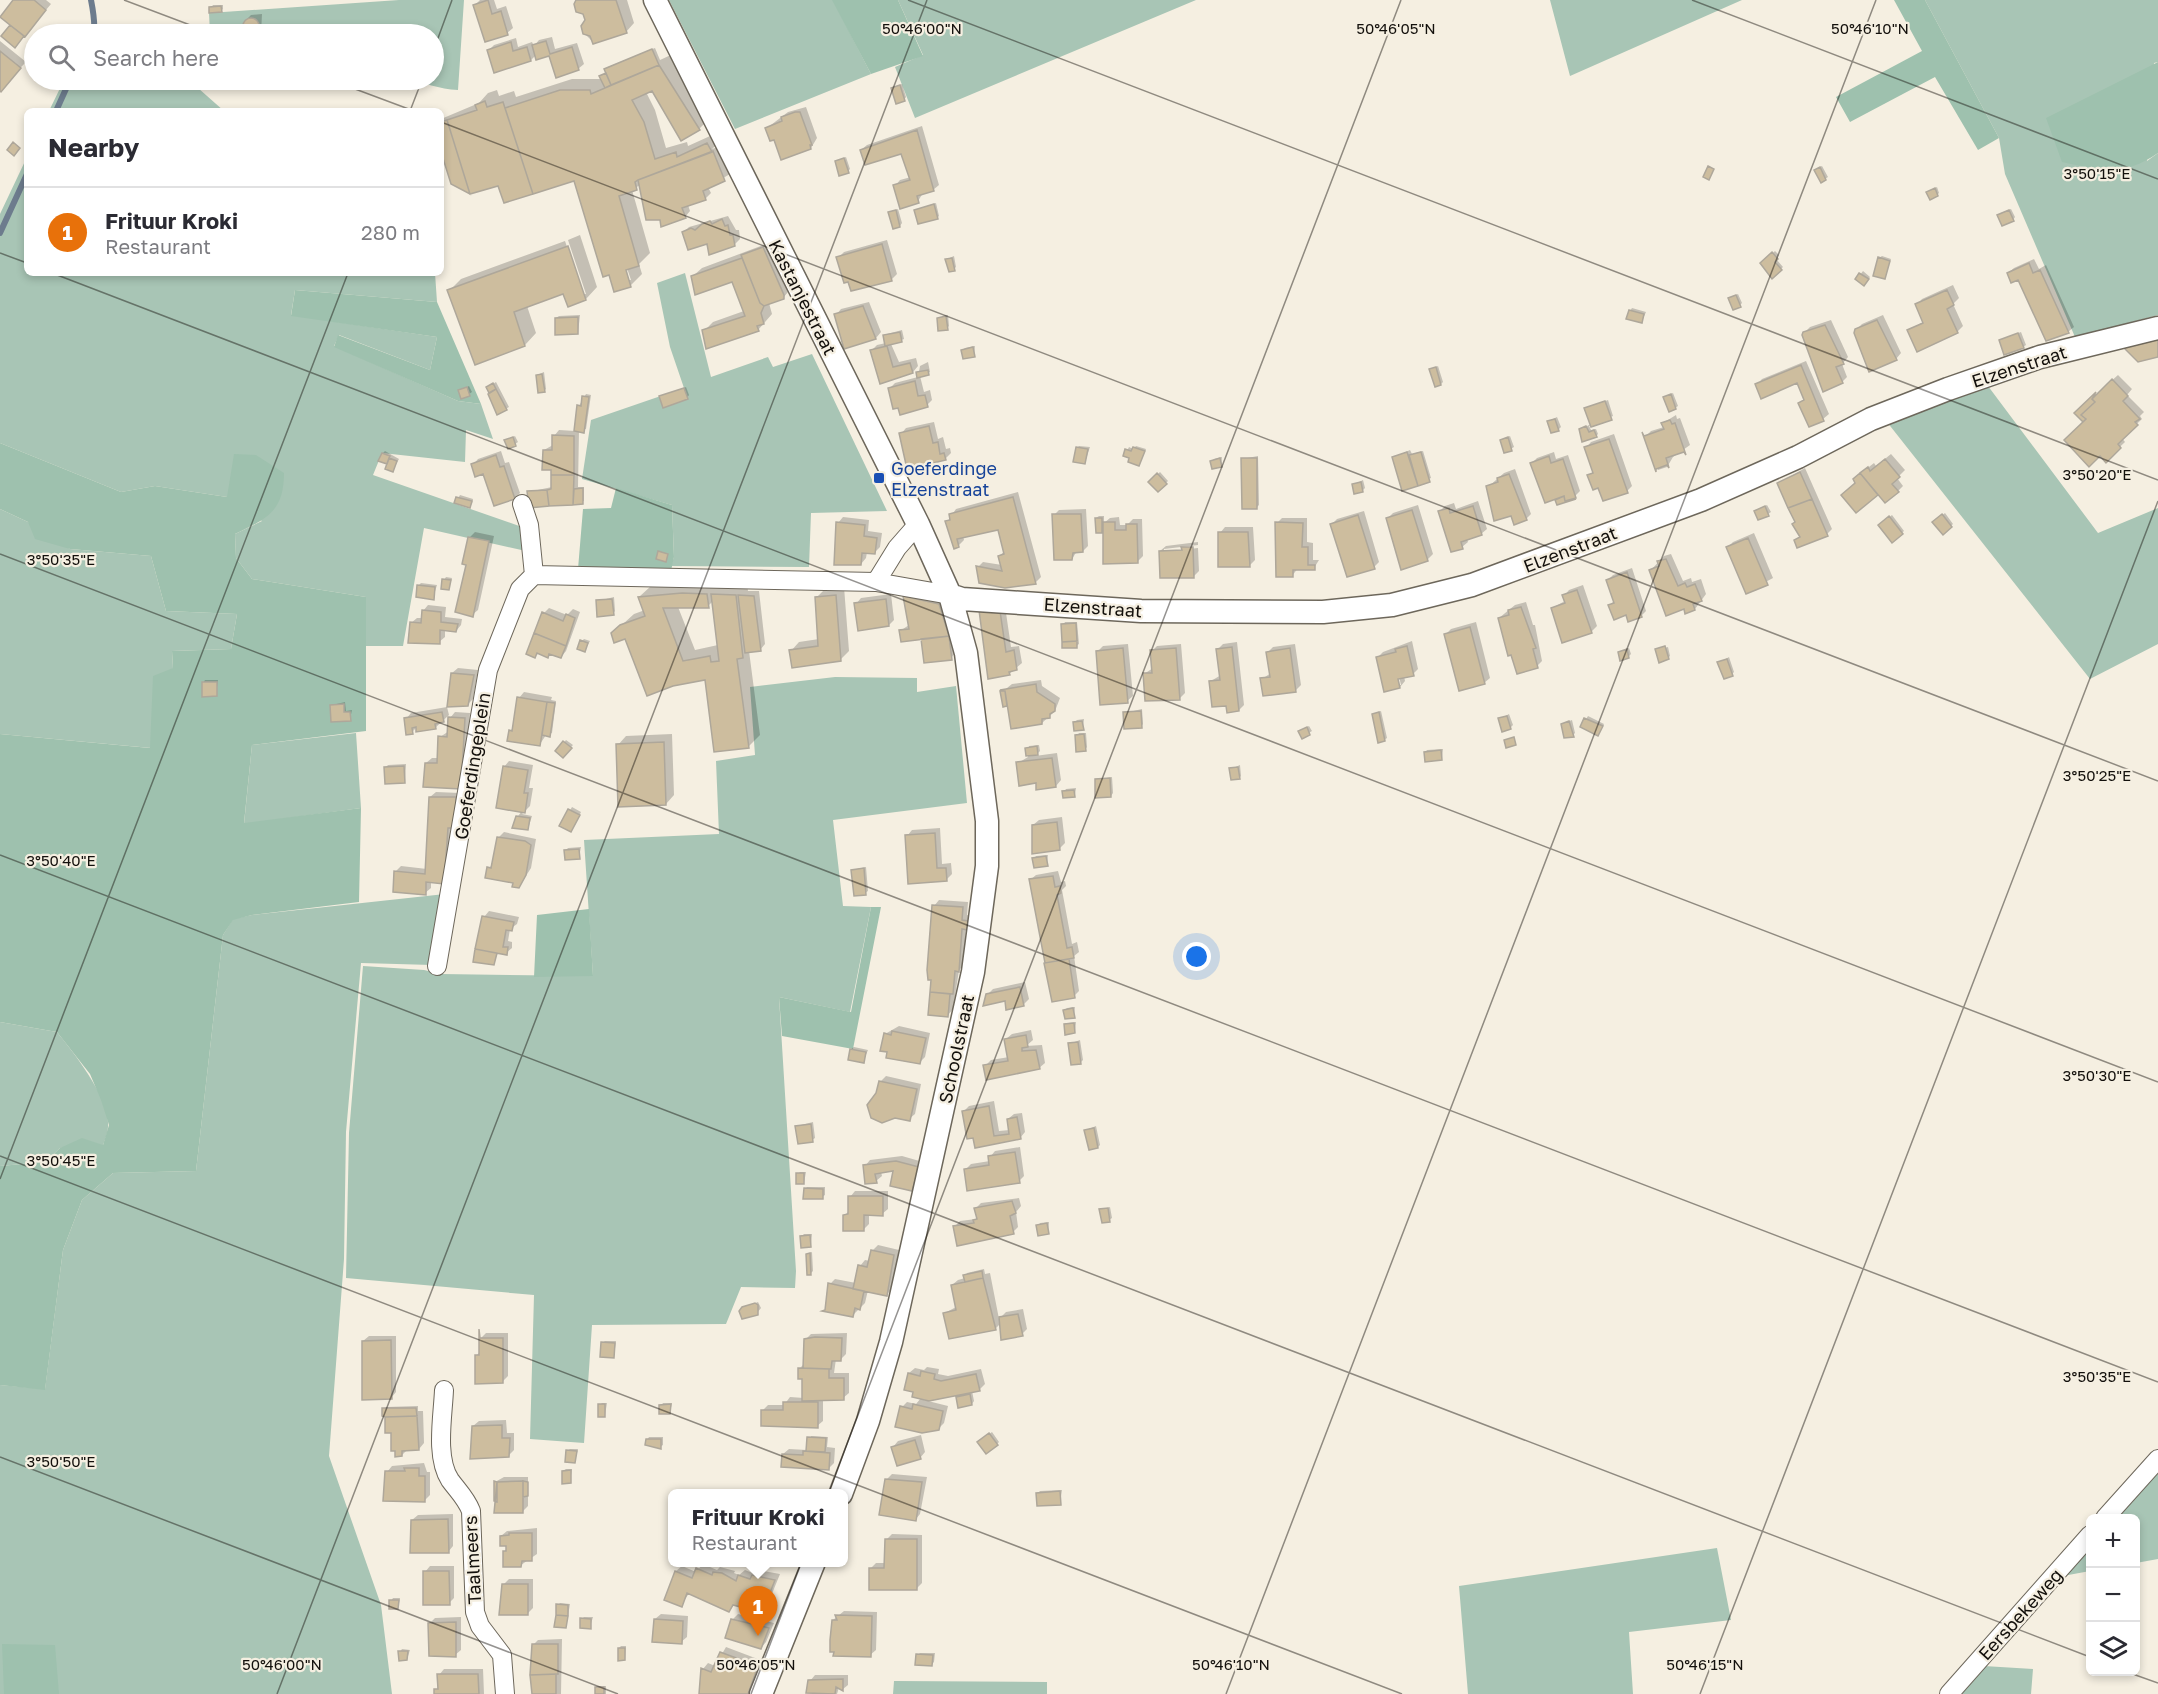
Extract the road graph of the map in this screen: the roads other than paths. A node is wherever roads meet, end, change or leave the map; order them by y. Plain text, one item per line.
1 (655, 0) edge
2 (2158, 328) edge
3 (522, 504) dead end
4 (918, 524) junction
5 (534, 575) junction
6 (876, 582) junction
7 (950, 595) junction
8 (437, 966) dead end
9 (444, 1390) dead end
10 (2158, 1459) edge
11 (843, 1489) edge
12 (2109, 1514) edge
13 (2086, 1541) edge
14 (812, 1567) edge
15 (505, 1694) edge
16 (761, 1694) edge
17 (1949, 1694) edge

1 - 4 street, Kastanjestraat
2 - 7 street, Elzenstraat
3 - 5 street
4 - 6 street
4 - 7 street, Kastanjestraat
5 - 6 street
5 - 8 street, Goeferdingeplein
6 - 7 street
7 - 11 street, Schoolstraat
9 - 15 street, Taalmeers
10 - 12 street
13 - 17 street, Eersbekeweg
14 - 16 street

